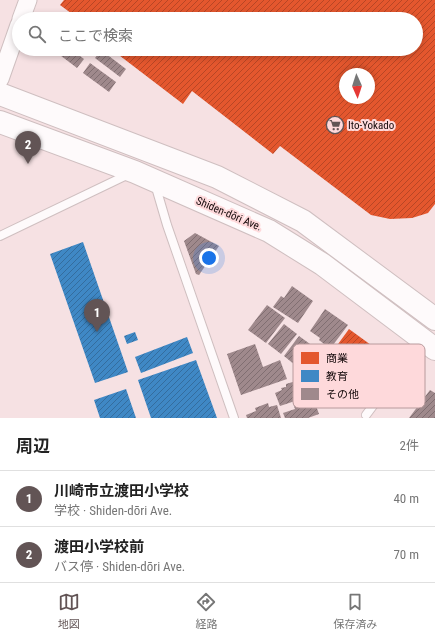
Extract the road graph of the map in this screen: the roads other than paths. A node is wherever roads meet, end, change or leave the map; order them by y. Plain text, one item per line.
1 (28, 0) edge
2 (24, 12) edge
3 (12, 45) edge
4 (0, 78) edge
5 (0, 94) edge
6 (0, 122) edge
7 (144, 176) junction
8 (0, 236) edge
9 (435, 319) edge
10 (428, 344) edge
11 (372, 408) edge
12 (366, 415) dead end
13 (234, 418) edge

1 - 2 street
3 - 4 street
5 - 9 street
6 - 7 street, Shiden-dōri Ave.
7 - 8 lane
7 - 10 street, Shiden-dōri Ave.
7 - 13 lane
11 - 12 lane

